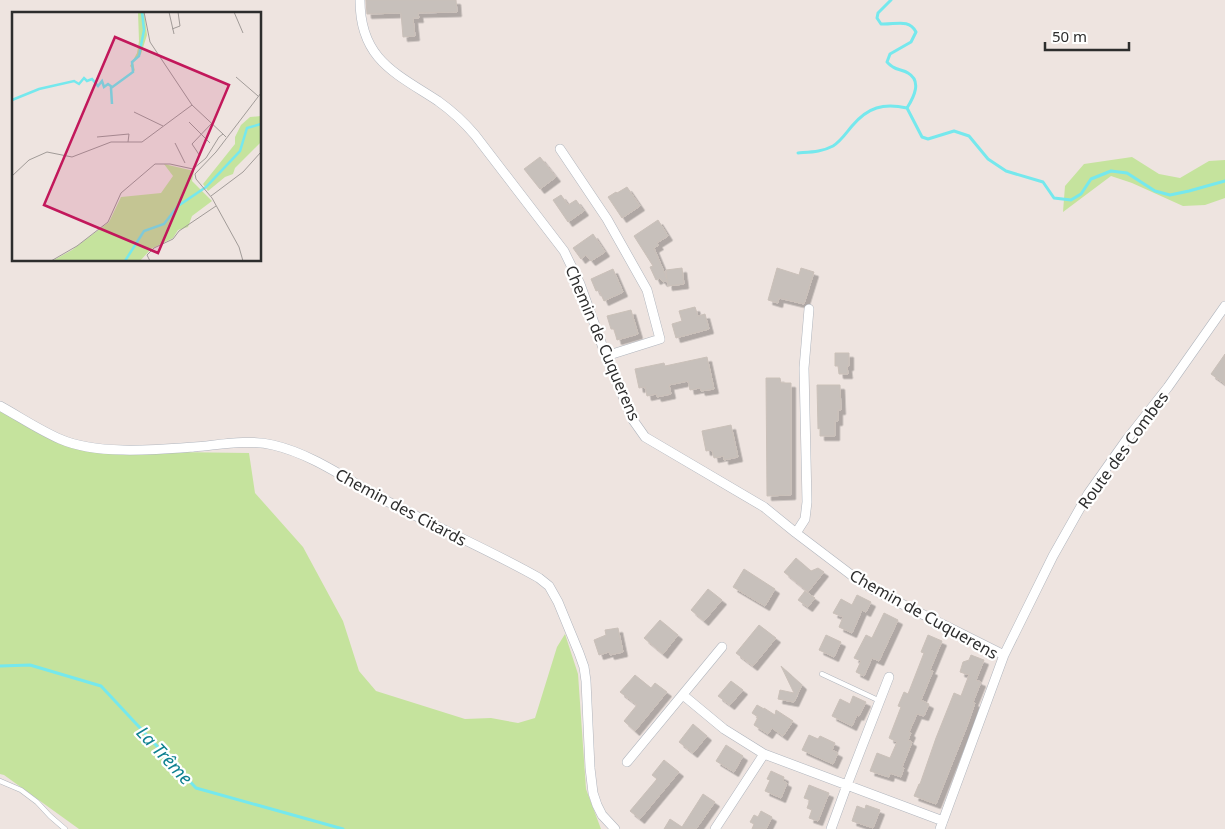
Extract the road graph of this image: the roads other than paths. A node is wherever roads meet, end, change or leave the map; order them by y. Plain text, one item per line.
1 (360, 0) edge
2 (560, 149) dead end
3 (1225, 306) edge
4 (809, 309) dead end
5 (606, 356) junction
6 (0, 406) edge
7 (796, 533) junction
8 (722, 647) dead end
9 (1004, 655) junction
10 (822, 674) dead end
11 (889, 677) dead end
12 (683, 695) junction
13 (880, 701) junction
14 (764, 754) junction
15 (627, 762) dead end
16 (0, 781) edge
17 (847, 785) junction
18 (942, 825) edge
19 (66, 829) edge
20 (615, 829) edge
21 (716, 829) edge
22 (831, 829) edge

1 - 5 street, Chemin de Cuquerens
2 - 5 street
3 - 9 street, Route des Combes
4 - 7 street
5 - 7 street, Chemin de Cuquerens
6 - 20 street, Chemin des Citards
7 - 9 street, Chemin de Cuquerens
8 - 12 street
9 - 18 street, Chemin de Cuquerens
10 - 13 lane
11 - 13 street
12 - 14 street
12 - 15 street
13 - 17 street
14 - 17 street
14 - 21 street
16 - 19 lane
17 - 18 street
17 - 22 street

